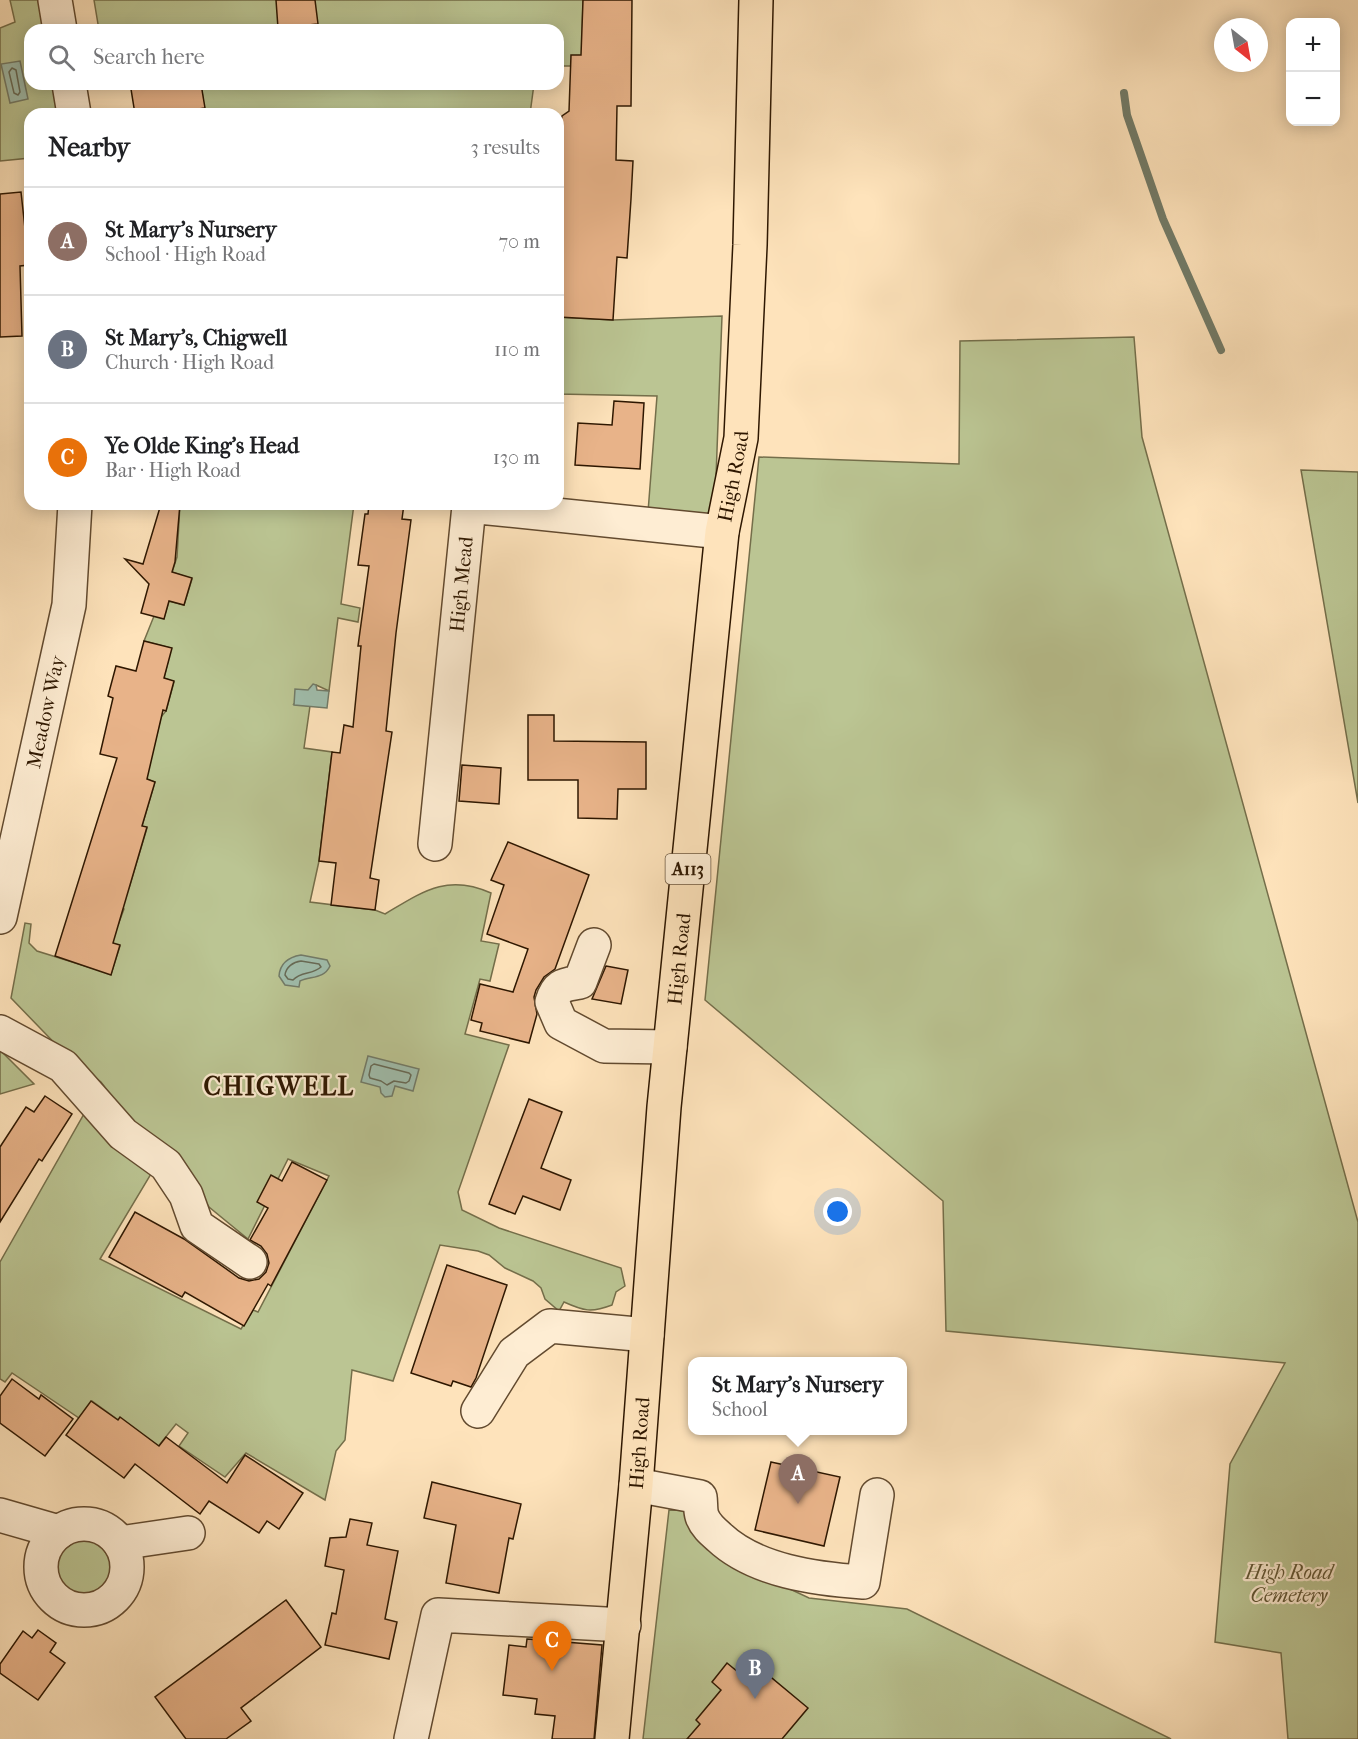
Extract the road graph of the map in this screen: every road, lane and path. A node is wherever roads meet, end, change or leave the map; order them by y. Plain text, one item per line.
1 (56, 0) edge
2 (756, 0) edge
3 (59, 24) edge
4 (70, 90) edge
5 (73, 108) edge
6 (75, 510) edge
7 (469, 510) edge
8 (508, 510) edge
9 (722, 532) junction
10 (435, 844) dead end
11 (0, 917) edge
12 (595, 945) dead end
13 (0, 1032) edge
14 (670, 1047) junction
15 (250, 1262) dead end
16 (647, 1335) junction
17 (478, 1412) dead end
18 (636, 1485) junction
19 (877, 1495) dead end
20 (0, 1515) edge
21 (59, 1532) junction
22 (188, 1533) dead end
23 (120, 1543) junction
24 (624, 1625) junction
25 (411, 1739) edge
26 (612, 1739) edge

1 - 3 street
2 - 9 main road, High Road / A113
4 - 5 street
6 - 11 street, Meadow Way
7 - 10 street, High Mead
8 - 9 street, High Mead
9 - 14 main road, High Road / A113
12 - 14 street
13 - 15 street
14 - 16 main road, High Road / A113
16 - 17 street
16 - 18 main road, High Road / A113
18 - 19 street
18 - 24 main road, High Road / A113
20 - 21 street
21 - 23 street
21 - 23 street
22 - 23 street
24 - 25 street
24 - 26 main road, High Road / A113

